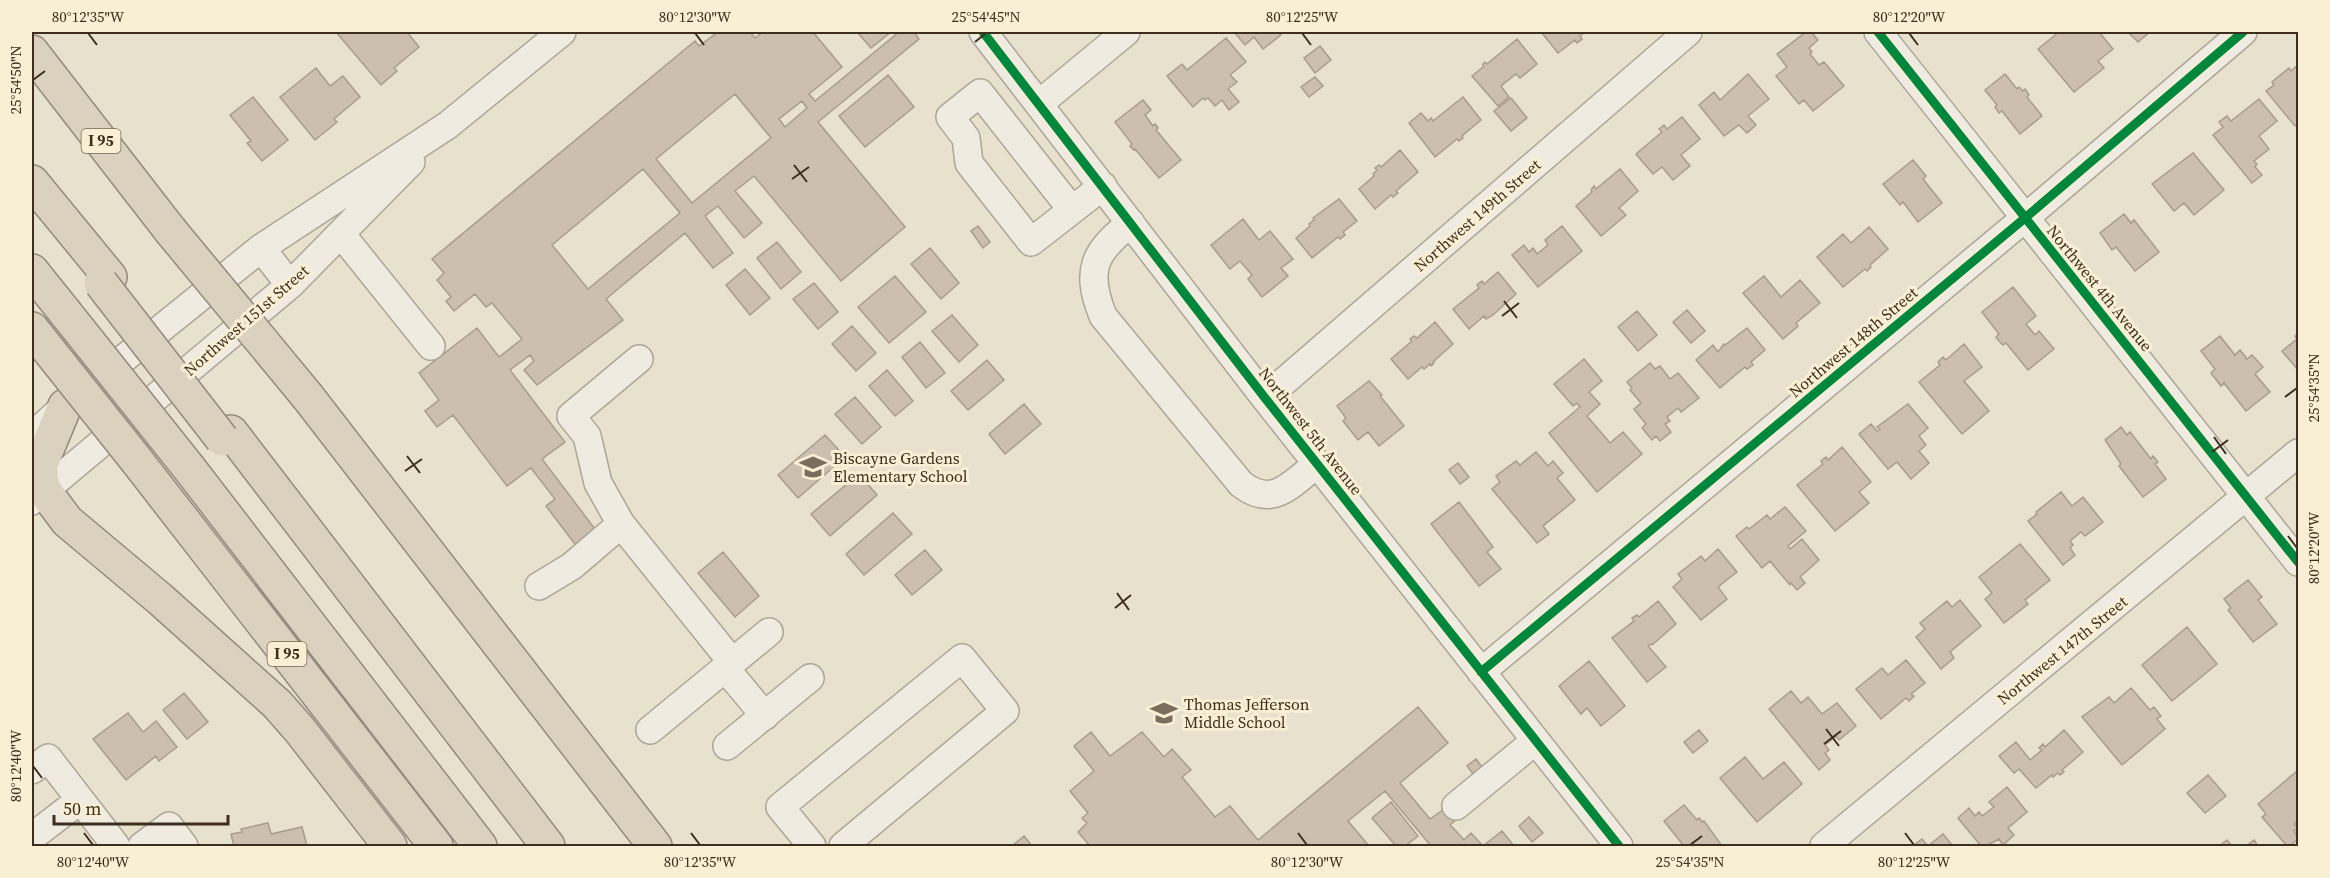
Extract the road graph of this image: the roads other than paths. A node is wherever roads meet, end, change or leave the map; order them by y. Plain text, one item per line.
1 (562, 32) edge
2 (983, 32) edge
3 (1126, 32) edge
4 (1688, 32) edge
5 (1878, 32) edge
6 (2243, 32) edge
7 (32, 52) edge
8 (1040, 103) junction
9 (448, 125) junction
10 (32, 182) edge
11 (1104, 186) junction
12 (32, 198) edge
13 (1072, 210) junction
14 (2025, 218) junction
15 (1131, 223) junction
16 (341, 234) junction
17 (261, 248) junction
18 (32, 271) edge
19 (105, 280) junction
20 (290, 285) junction
21 (32, 328) edge
22 (431, 346) dead end
23 (639, 359) dead end
24 (1265, 398) junction
25 (65, 406) junction
26 (226, 435) junction
27 (32, 436) edge
28 (2298, 453) edge
29 (1317, 464) junction
30 (38, 496) edge
31 (2247, 497) junction
32 (621, 524) junction
33 (2298, 562) edge
34 (539, 586) dead end
35 (768, 632) dead end
36 (729, 665) junction
37 (1481, 672) junction
38 (810, 678) dead end
39 (765, 716) junction
40 (650, 730) dead end
41 (1535, 741) junction
42 (727, 747) dead end
43 (32, 770) edge
44 (80, 800) junction
45 (1456, 806) dead end
46 (177, 836) edge
47 (32, 837) edge
48 (116, 846) edge
49 (142, 846) edge
50 (390, 846) edge
51 (436, 846) edge
52 (480, 846) edge
53 (537, 846) edge
54 (548, 846) edge
55 (655, 846) edge
56 (812, 846) edge
57 (843, 846) edge
58 (1619, 846) edge
59 (1824, 846) edge

1 - 9 street, Northwest 151st Street
2 - 8 street, Northwest 5th Avenue
3 - 8 street
4 - 24 street, Northwest 149th Street
5 - 14 street, Northwest 4th Avenue
6 - 14 street, Northwest 148th Street
7 - 55 highway, I 95, bridge
8 - 11 street, Northwest 5th Avenue
9 - 16 street, Northwest 151st Street
9 - 17 street, Northwest 151st Street
10 - 19 highway
11 - 13 street
11 - 15 street, Northwest 5th Avenue
12 - 19 highway
13 - 13 street
14 - 31 street, Northwest 4th Avenue
14 - 37 street, Northwest 148th Street
15 - 24 street, Northwest 5th Avenue
15 - 29 street
16 - 20 street, Northwest 151st Street
16 - 22 street
17 - 20 street
17 - 25 street, Northwest 151st Street
18 - 52 highway, bridge
19 - 26 highway, bridge
20 - 30 street, Northwest 151st Street
21 - 51 highway, I 95, bridge
23 - 32 street
24 - 29 street, Northwest 5th Avenue
25 - 27 street, Northwest 151st Street
25 - 30 highway
26 - 53 highway
26 - 54 highway
28 - 31 street, Northwest 147th Street
29 - 37 street, Northwest 5th Avenue
30 - 50 highway
31 - 33 street, Northwest 4th Avenue
31 - 59 street, Northwest 147th Street
32 - 34 street
32 - 36 street
35 - 36 street
36 - 39 street
36 - 40 street
37 - 41 street, Northwest 5th Avenue
38 - 39 street
39 - 42 street
41 - 45 street
41 - 58 street, Northwest 5th Avenue
43 - 44 street
44 - 47 street
44 - 48 street
46 - 49 street
56 - 57 street

